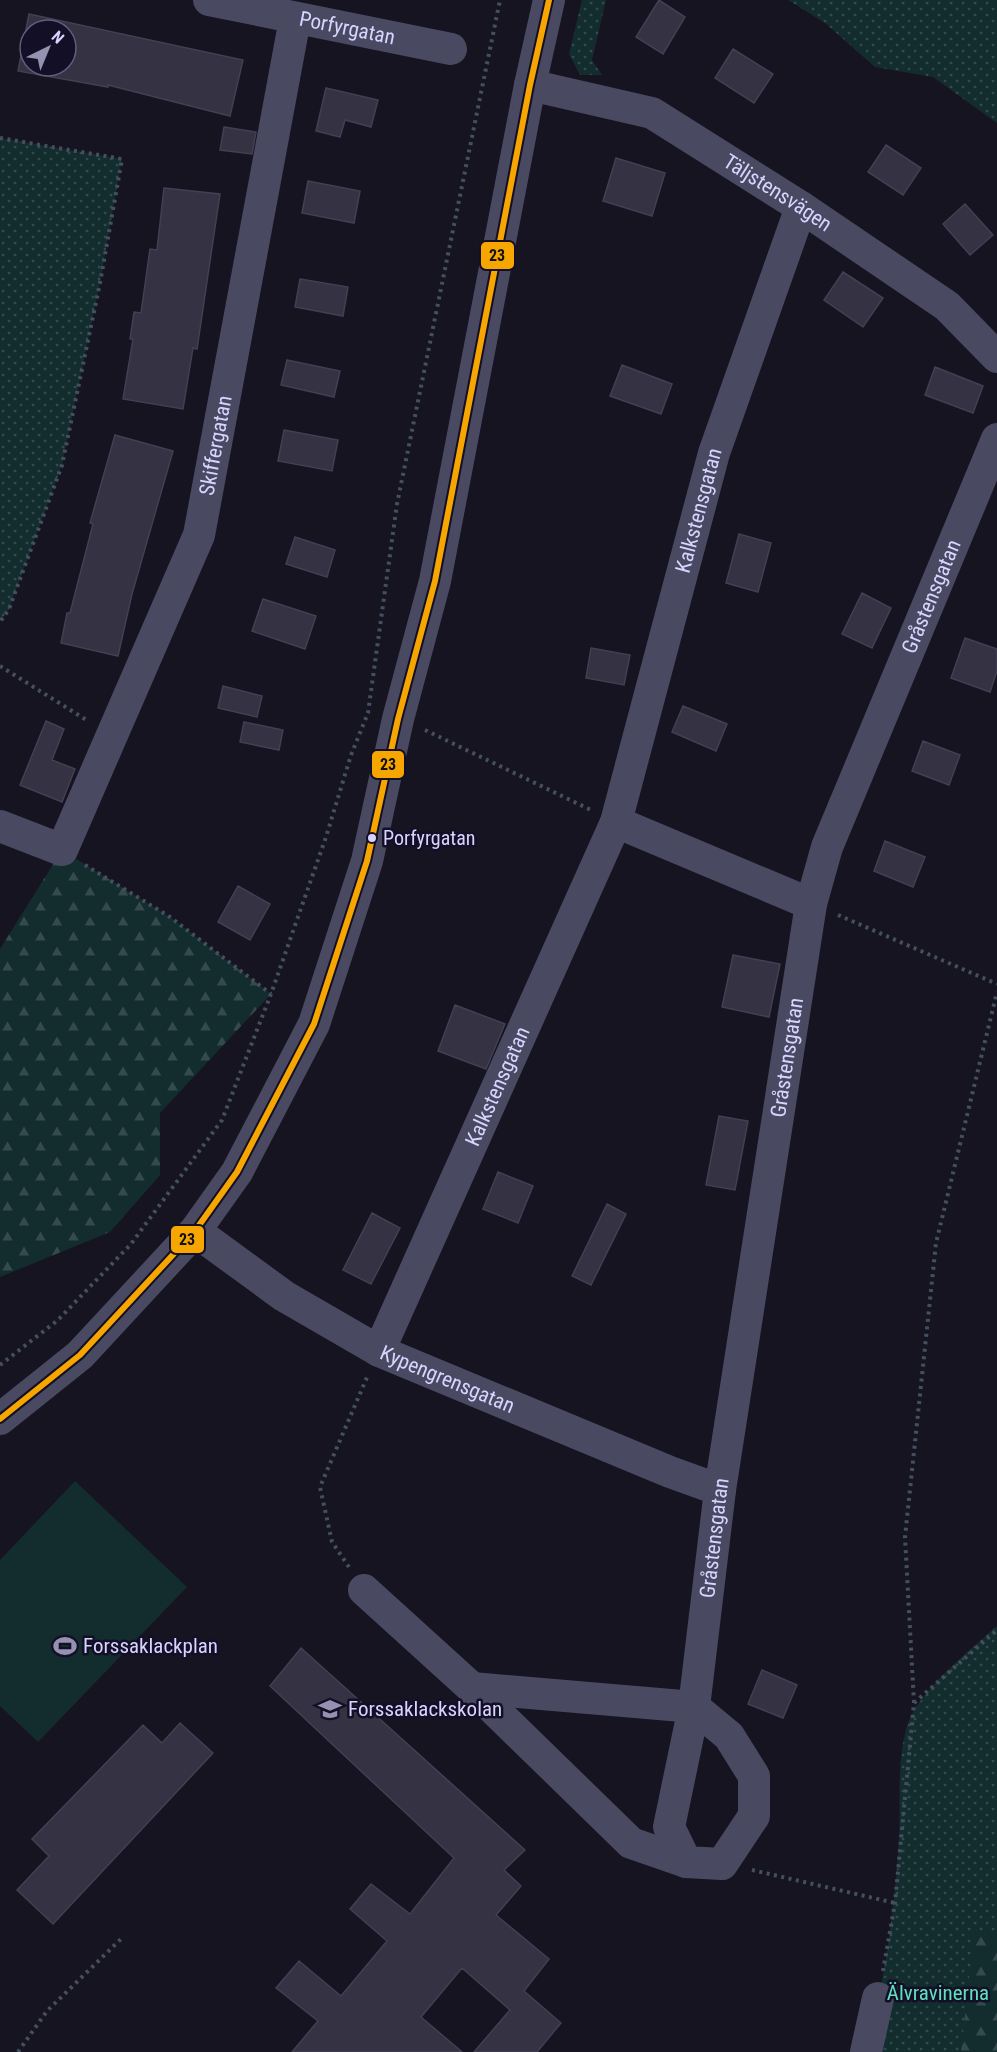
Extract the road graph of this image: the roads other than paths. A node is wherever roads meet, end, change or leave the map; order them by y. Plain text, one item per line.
1 (209, 0) edge
2 (549, 0) edge
3 (295, 19) junction
4 (451, 49) dead end
5 (530, 86) junction
6 (801, 207) junction
7 (997, 357) edge
8 (997, 439) edge
9 (616, 822) junction
10 (0, 826) edge
11 (812, 904) junction
12 (195, 1230) junction
13 (379, 1351) junction
14 (0, 1419) edge
15 (720, 1490) junction
16 (364, 1590) road end
17 (472, 1689) junction
18 (694, 1707) junction
19 (686, 1862) junction
20 (878, 1998) road end
21 (866, 2052) edge

1 - 3 street, Porfyrgatan
2 - 5 street
3 - 4 street, Porfyrgatan
3 - 10 street, Skiffergatan
5 - 6 street, Täljstensvägen
5 - 12 street
6 - 7 street, Täljstensvägen
6 - 9 street, Kalkstensgatan
8 - 11 street, Gråstensgatan
9 - 11 street
9 - 13 street, Kalkstensgatan
11 - 15 street, Gråstensgatan
12 - 13 street, Kypengrensgatan
12 - 14 street
13 - 15 street, Kypengrensgatan
15 - 18 street, Gråstensgatan
16 - 17 street
17 - 18 street
17 - 19 street
18 - 19 street, Gråstensgatan
18 - 19 street
20 - 21 street

